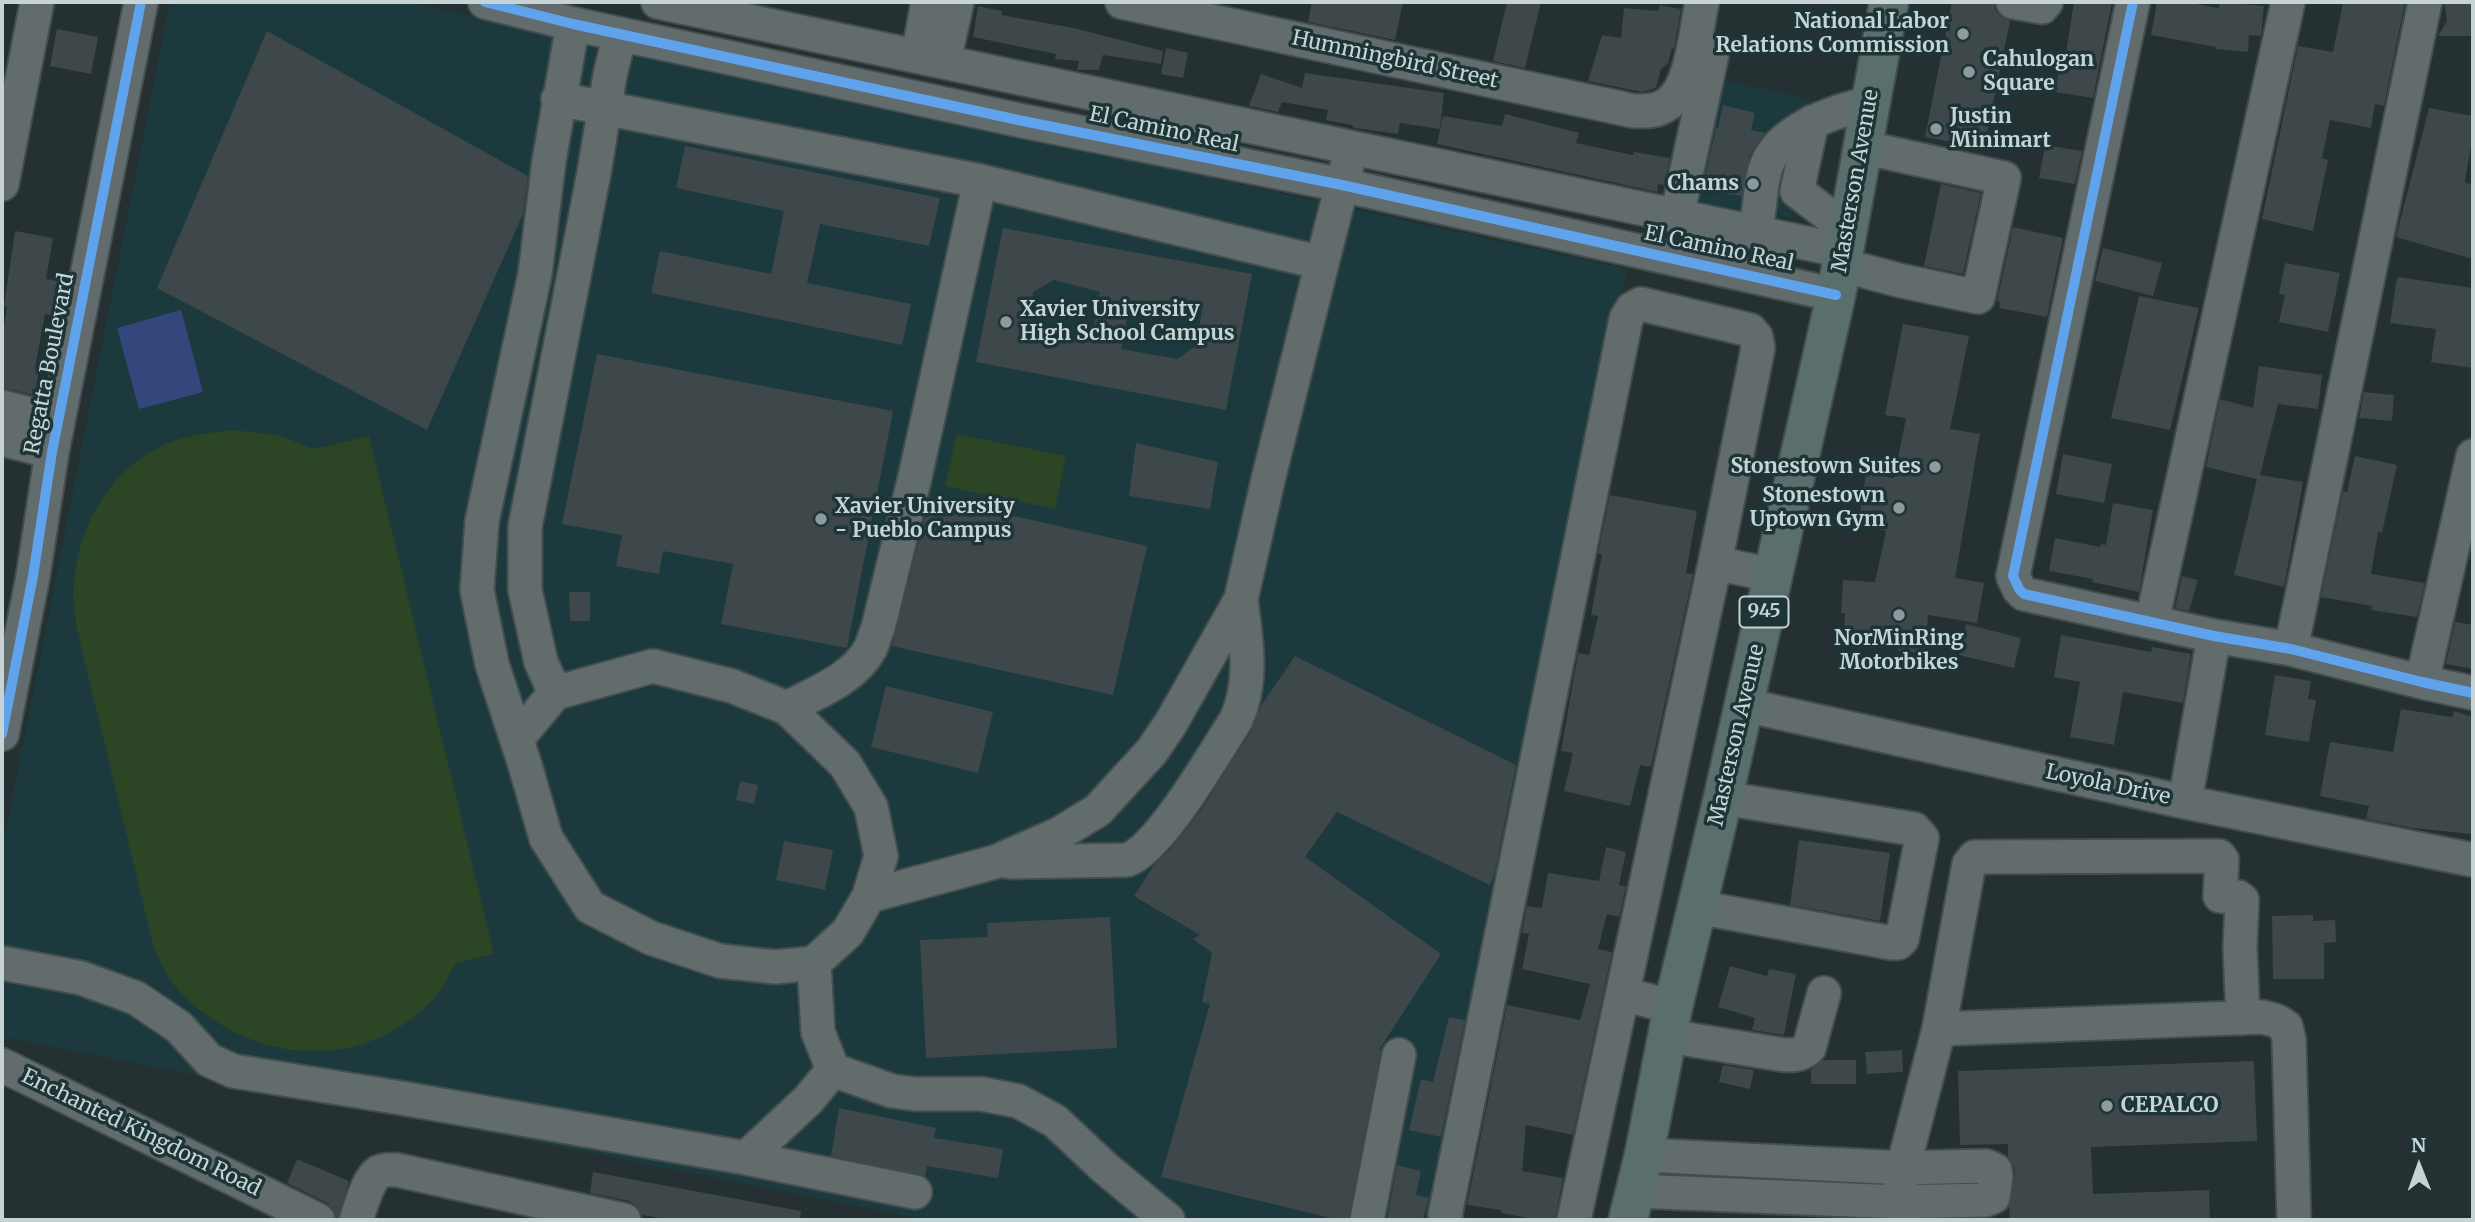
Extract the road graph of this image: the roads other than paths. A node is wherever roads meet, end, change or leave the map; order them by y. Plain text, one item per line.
1 (37, 2) edge
2 (141, 2) edge
3 (659, 2) edge
4 (928, 2) edge
5 (957, 2) edge
6 (1122, 2) edge
7 (1702, 2) edge
8 (1723, 2) edge
9 (1889, 2) edge
10 (2013, 2) edge
11 (2046, 2) edge
12 (2133, 2) edge
13 (2288, 2) edge
14 (2425, 2) edge
15 (495, 3) edge
16 (1231, 13) edge
17 (573, 24) junction
18 (620, 34) junction
19 (931, 59) junction
20 (558, 99) junction
21 (1870, 103) junction
22 (606, 108) junction
23 (1812, 122) junction
24 (7, 130) edge
25 (1352, 147) junction
26 (1863, 147) junction
27 (549, 161) junction
28 (594, 173) junction
29 (980, 181) junction
30 (2, 184) edge
31 (1763, 185) junction
32 (1342, 186) junction
33 (1797, 191) junction
34 (1678, 216) junction
35 (1755, 232) junction
36 (1842, 260) junction
37 (1322, 263) junction
38 (536, 274) junction
39 (573, 281) junction
40 (2, 407) edge
41 (55, 436) junction
42 (2, 439) edge
43 (2473, 456) edge
44 (479, 555) junction
45 (1715, 563) junction
46 (525, 564) junction
47 (1772, 575) junction
48 (1241, 599) junction
49 (2152, 621) junction
50 (2214, 636) junction
51 (2291, 649) junction
52 (2423, 682) junction
53 (2473, 692) edge
54 (555, 693) junction
55 (1744, 705) junction
56 (787, 708) junction
57 (2, 734) edge
58 (517, 739) junction
59 (1723, 798) junction
60 (2185, 802) junction
61 (2473, 860) edge
62 (995, 862) junction
63 (869, 896) junction
64 (1697, 907) junction
65 (814, 962) junction
66 (2, 963) edge
67 (1824, 993) dead end
68 (1623, 994) junction
69 (2243, 1018) junction
70 (1671, 1022) junction
71 (1939, 1029) junction
72 (1399, 1055) dead end
73 (2, 1065) edge
74 (833, 1070) junction
75 (746, 1158) junction
76 (1903, 1168) junction
77 (1636, 1189) edge
78 (915, 1192) dead end
79 (1898, 1211) edge
80 (298, 1216) edge
81 (356, 1220) edge
82 (624, 1220) edge
83 (1168, 1220) edge
84 (1367, 1220) edge
85 (1446, 1220) edge
86 (1574, 1220) edge
87 (2294, 1220) edge

1 - 24 street
2 - 41 street, Regatta Boulevard
3 - 19 street, El Camino Real
4 - 19 street
5 - 19 street
6 - 16 street, Hummingbird Street
7 - 16 street, Hummingbird Street
8 - 34 street
9 - 21 main road, Masterson Avenue / 945
10 - 11 street
12 - 49 street
13 - 49 street
14 - 51 street
15 - 17 street, El Camino Real
17 - 18 street, El Camino Real
17 - 20 street
18 - 22 street
18 - 32 street, El Camino Real
19 - 25 street, El Camino Real
20 - 22 street
20 - 27 street
21 - 23 street
21 - 26 main road, Masterson Avenue / 945
22 - 28 street
22 - 29 street
23 - 31 street
23 - 33 street
24 - 30 street
25 - 32 street
25 - 34 street, El Camino Real
26 - 36 main road, Masterson Avenue / 945
26 - 36 street
27 - 28 street
27 - 38 street
28 - 39 street
29 - 37 street
29 - 56 street
31 - 33 street
31 - 35 street
32 - 36 street, El Camino Real
32 - 37 street
33 - 36 street
34 - 35 street, El Camino Real
35 - 36 street, El Camino Real
36 - 47 main road, Masterson Avenue / 945
37 - 48 street
38 - 39 street
38 - 44 street
39 - 46 street
40 - 41 street
41 - 42 street
41 - 57 street, Regatta Boulevard
43 - 52 street
44 - 46 street
44 - 58 street
45 - 47 street
45 - 68 street
45 - 85 street
46 - 54 street
47 - 55 main road, Masterson Avenue / 945
48 - 62 street
48 - 62 street
49 - 50 street
50 - 51 street
50 - 60 street
51 - 52 street
52 - 53 street
54 - 56 street
54 - 58 street
55 - 59 main road, Masterson Avenue / 945
55 - 60 street, Loyola Drive
56 - 63 street
58 - 65 street
59 - 64 main road, Masterson Avenue / 945
59 - 64 street
60 - 61 street, Loyola Drive
62 - 63 street
63 - 65 street
64 - 70 main road, Masterson Avenue / 945
65 - 74 street
66 - 75 street
67 - 70 street
68 - 70 street
68 - 86 street
69 - 71 street
69 - 71 street
69 - 87 street
70 - 77 main road, Masterson Avenue / 945
71 - 76 street
72 - 84 street
73 - 80 street, Enchanted Kingdom Road
74 - 75 street
74 - 83 street
75 - 78 street
76 - 77 street
76 - 79 street
76 - 79 street
77 - 79 street
81 - 82 street

